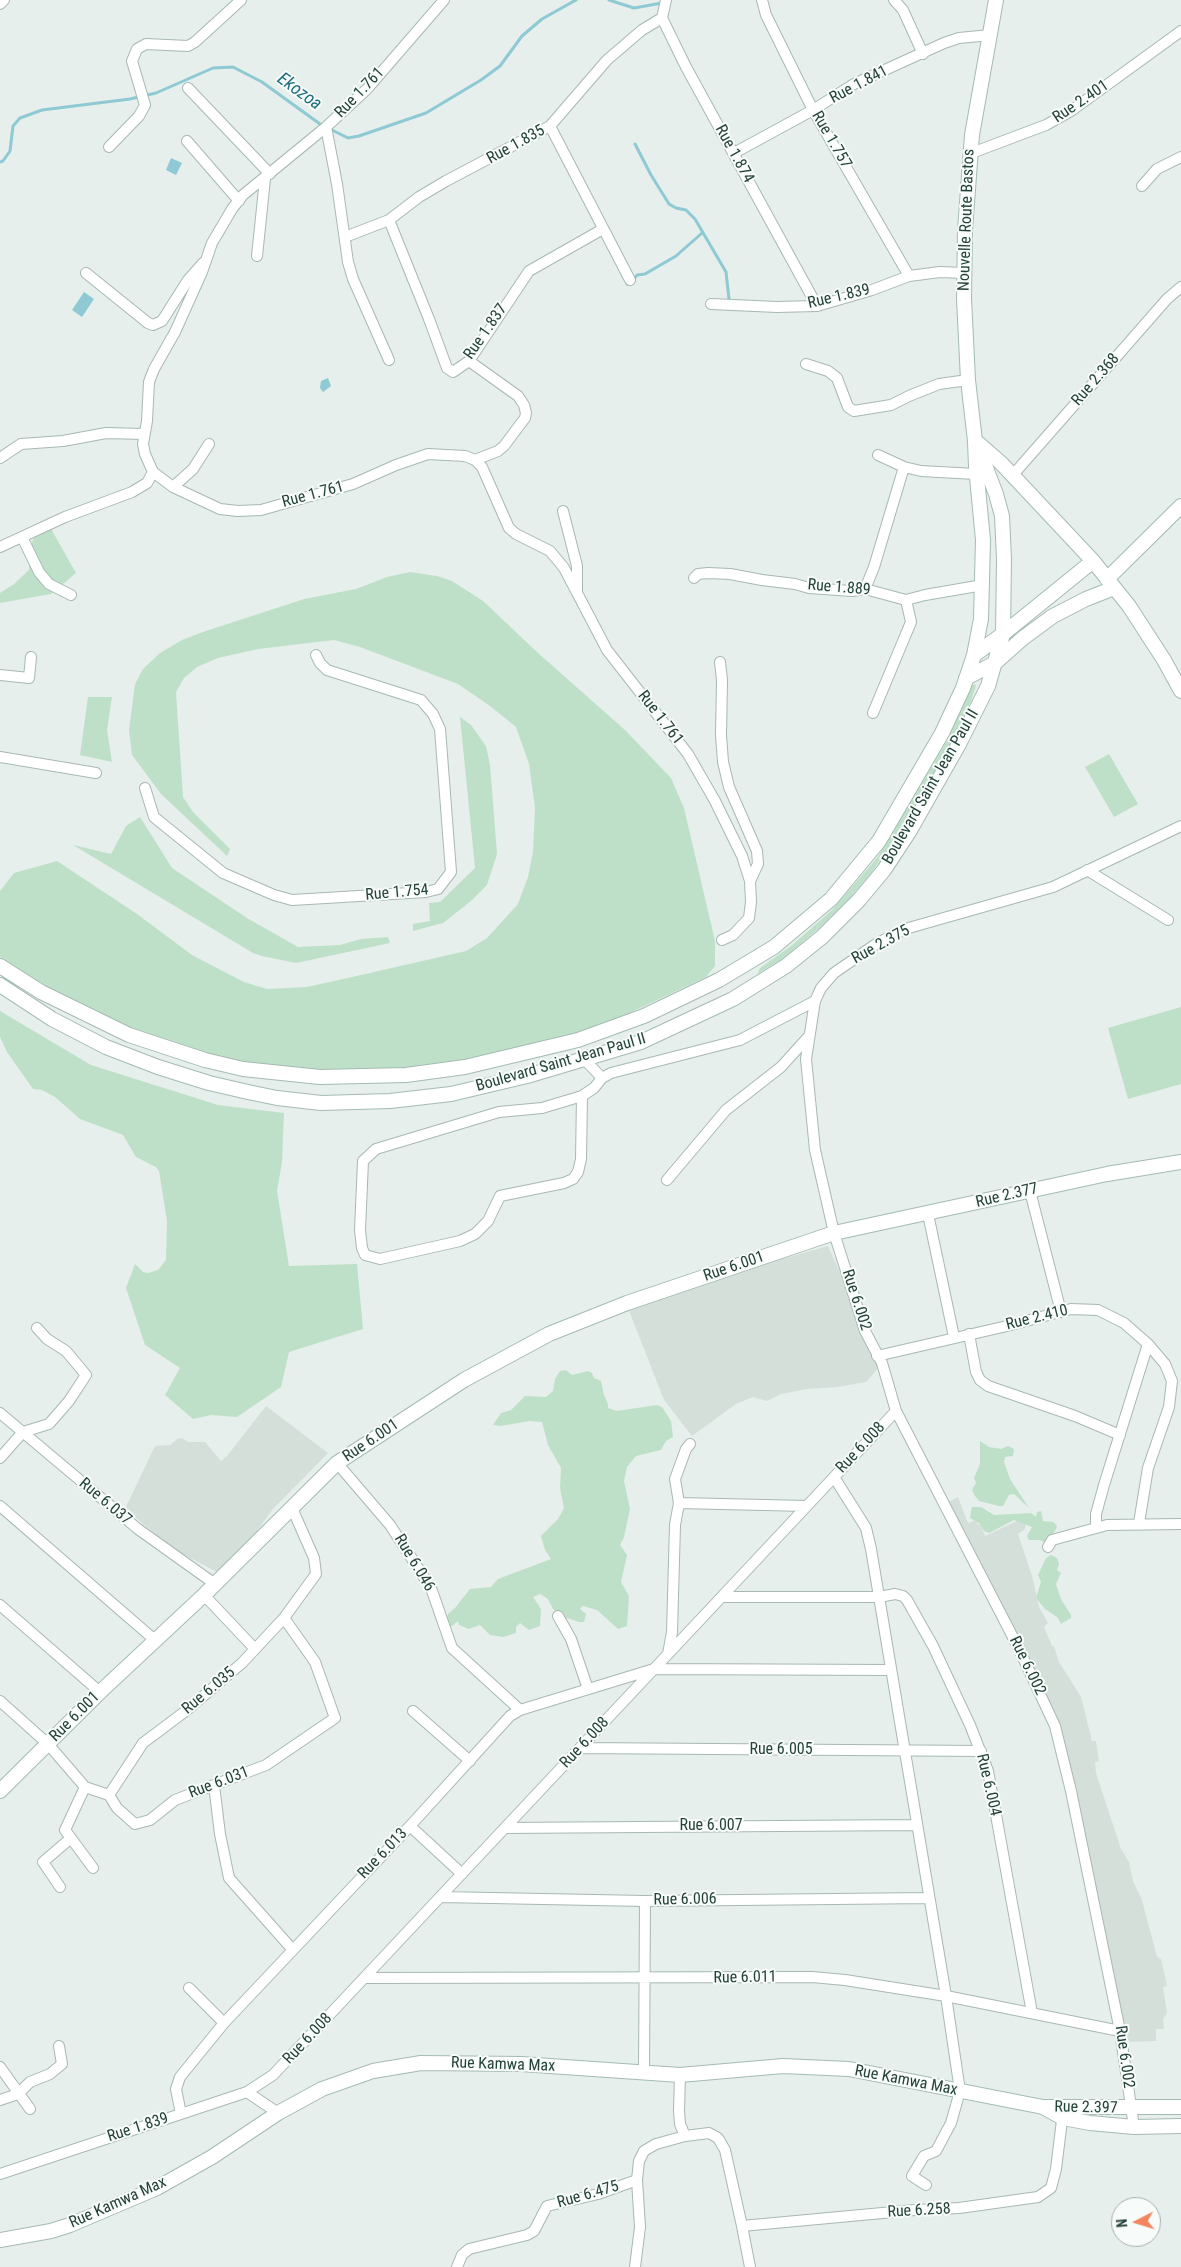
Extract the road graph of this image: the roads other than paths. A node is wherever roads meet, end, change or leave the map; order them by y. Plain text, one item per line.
1 (4, 0) edge
2 (241, 0) edge
3 (444, 0) edge
4 (666, 0) edge
5 (762, 0) edge
6 (894, 0) edge
7 (996, 0) edge
8 (0, 4) edge
9 (662, 18) junction
10 (1181, 31) edge
11 (990, 35) junction
12 (923, 54) junction
13 (188, 88) dead end
14 (813, 110) junction
15 (550, 126) junction
16 (326, 127) junction
17 (187, 141) dead end
18 (109, 147) dead end
19 (734, 153) junction
20 (969, 154) junction
21 (1181, 158) edge
22 (267, 176) junction
23 (1142, 186) dead end
24 (239, 201) junction
25 (389, 220) junction
26 (603, 229) junction
27 (345, 237) junction
28 (257, 256) dead end
29 (207, 259) junction
30 (86, 273) dead end
31 (964, 273) junction
32 (909, 276) junction
33 (630, 280) dead end
34 (1181, 287) edge
35 (711, 304) dead end
36 (817, 306) junction
37 (389, 360) dead end
38 (469, 361) junction
39 (806, 364) dead end
40 (968, 380) junction
41 (144, 434) junction
42 (975, 441) junction
43 (209, 444) dead end
44 (878, 454) dead end
45 (0, 458) edge
46 (475, 460) junction
47 (904, 467) junction
48 (153, 472) junction
49 (976, 474) junction
50 (1012, 476) junction
51 (173, 487) junction
52 (563, 511) dead end
53 (1178, 514) edge
54 (22, 537) junction
55 (0, 547) edge
56 (1093, 561) junction
57 (694, 578) dead end
58 (1110, 583) junction
59 (983, 585) junction
60 (865, 589) junction
61 (577, 593) junction
62 (72, 595) dead end
63 (906, 600) junction
64 (1003, 634) junction
65 (316, 655) dead end
66 (974, 655) junction
67 (31, 657) dead end
68 (720, 662) dead end
69 (995, 663) junction
70 (0, 675) edge
71 (966, 678) junction
72 (1181, 691) edge
73 (873, 713) dead end
74 (0, 757) edge
75 (96, 774) dead end
76 (145, 788) dead end
77 (1181, 826) edge
78 (1088, 870) junction
79 (750, 881) junction
80 (1168, 920) dead end
81 (722, 940) dead end
82 (0, 966) edge
83 (0, 986) edge
84 (815, 1001) junction
85 (808, 1036) junction
86 (585, 1060) junction
87 (602, 1078) junction
88 (582, 1096) junction
89 (1181, 1162) edge
90 (667, 1180) dead end
91 (1030, 1191) junction
92 (928, 1214) junction
93 (834, 1233) junction
94 (1061, 1312) junction
95 (37, 1328) dead end
96 (969, 1334) junction
97 (954, 1337) junction
98 (1148, 1344) junction
99 (877, 1356) junction
100 (896, 1411) junction
101 (0, 1413) edge
102 (23, 1432) junction
103 (1120, 1435) junction
104 (690, 1444) dead end
105 (0, 1458) edge
106 (337, 1463) junction
107 (834, 1477) junction
108 (679, 1503) junction
109 (0, 1506) edge
110 (806, 1506) junction
111 (292, 1508) junction
112 (1139, 1523) junction
113 (1181, 1524) edge
114 (1096, 1528) junction
115 (1048, 1547) dead end
116 (215, 1584) junction
117 (204, 1595) junction
118 (722, 1596) junction
119 (879, 1597) junction
120 (0, 1606) edge
121 (558, 1616) dead end
122 (284, 1618) junction
123 (156, 1641) junction
124 (255, 1649) junction
125 (668, 1654) junction
126 (654, 1669) junction
127 (891, 1670) junction
128 (588, 1689) junction
129 (100, 1692) junction
130 (0, 1701) edge
131 (520, 1710) junction
132 (413, 1711) dead end
133 (48, 1744) junction
134 (580, 1748) junction
135 (905, 1751) junction
136 (981, 1751) junction
137 (470, 1761) junction
138 (214, 1785) junction
139 (84, 1787) junction
140 (0, 1791) edge
141 (109, 1796) junction
142 (917, 1825) junction
143 (410, 1826) junction
144 (505, 1828) junction
145 (71, 1838) junction
146 (93, 1868) dead end
147 (462, 1874) junction
148 (60, 1887) dead end
149 (440, 1897) junction
150 (929, 1898) junction
151 (644, 1901) junction
152 (292, 1949) junction
153 (364, 1978) junction
154 (645, 1979) junction
155 (189, 1988) dead end
156 (946, 1996) junction
157 (1032, 2013) junction
158 (224, 2023) junction
159 (1120, 2031) junction
160 (59, 2046) dead end
161 (0, 2067) edge
162 (644, 2073) junction
163 (273, 2075) joint
164 (680, 2076) junction
165 (960, 2091) junction
166 (247, 2092) junction
167 (18, 2094) junction
168 (0, 2100) edge
169 (1043, 2107) joint
170 (1181, 2107) edge
171 (30, 2109) dead end
172 (1131, 2109) junction
173 (1063, 2112) junction
174 (278, 2113) junction
175 (181, 2114) junction
176 (1181, 2126) edge
177 (1134, 2127) junction
178 (685, 2136) junction
179 (0, 2174) edge
180 (637, 2180) junction
181 (926, 2185) dead end
182 (742, 2226) junction
183 (0, 2240) edge
184 (457, 2267) edge
185 (635, 2267) edge
186 (750, 2267) edge

1 - 8 street
2 - 18 street
3 - 16 street, Rue 1.761
4 - 9 street
5 - 14 street, Rue 1.757
6 - 12 street
7 - 11 main road, Nouvelle Route Bastos
9 - 15 street, Rue 1.835
9 - 19 street, Rue 1.874
10 - 20 street, Rue 2.401
11 - 12 street, Rue 1.841
11 - 20 main road, Nouvelle Route Bastos
12 - 14 street, Rue 1.841
13 - 22 street
14 - 19 street, Rue 1.841
14 - 32 street, Rue 1.757
15 - 25 street, Rue 1.835
15 - 26 street
16 - 22 street, Rue 1.761
16 - 27 street
17 - 24 street
19 - 36 street, Rue 1.874
20 - 31 main road, Nouvelle Route Bastos
21 - 23 street
22 - 24 street, Rue 1.761
22 - 28 street
24 - 29 street, Rue 1.761
25 - 27 street, Rue 1.835
25 - 38 street, Rue 1.837
26 - 33 street
26 - 38 street, Rue 1.837
27 - 37 street
29 - 30 street
29 - 41 street, Rue 1.761
31 - 32 street, Rue 1.839
31 - 40 main road, Nouvelle Route Bastos
32 - 36 street, Rue 1.839
34 - 50 street, Rue 2.368
35 - 36 street, Rue 1.839
38 - 46 street
39 - 40 street
40 - 42 main road, Nouvelle Route Bastos
41 - 45 street
41 - 48 street, Rue 1.761
42 - 49 main road, Boulevard Saint Jean Paul II
42 - 50 main road
42 - 64 main road, Boulevard Saint Jean Paul II
43 - 51 street
44 - 47 street
46 - 51 street, Rue 1.761
46 - 61 street, Rue 1.761
47 - 49 street
47 - 60 street
48 - 51 street, Rue 1.761
48 - 54 street
49 - 59 main road, Boulevard Saint Jean Paul II
50 - 56 main road
52 - 61 street
53 - 58 main road
54 - 55 street
54 - 62 street
56 - 58 main road
56 - 64 main road
57 - 60 street, Rue 1.889
58 - 69 main road
58 - 72 main road
59 - 63 street, Rue 1.889
59 - 66 main road, Boulevard Saint Jean Paul II
60 - 63 street, Rue 1.889
61 - 79 street, Rue 1.761
63 - 73 street
64 - 66 main road
64 - 69 main road, Boulevard Saint Jean Paul II
65 - 76 street, Rue 1.754
66 - 71 main road, Boulevard Saint Jean Paul II
67 - 70 street
68 - 79 street
69 - 71 main road
69 - 86 main road, Boulevard Saint Jean Paul II
71 - 82 main road, Boulevard Saint Jean Paul II
74 - 75 street
77 - 78 street, Rue 2.375
78 - 80 street
78 - 84 street, Rue 2.375
79 - 81 street, Rue 1.761
83 - 86 main road, Boulevard Saint Jean Paul II
84 - 85 street, Rue 2.375
84 - 87 street
85 - 90 street
85 - 93 street, Rue 2.375
86 - 87 street
87 - 88 street
88 - 88 street
89 - 91 main road, Rue 2.377
91 - 92 main road, Rue 2.377
91 - 94 street
92 - 93 main road, Rue 2.377
92 - 97 street
93 - 99 street, Rue 6.002
93 - 106 main road, Rue 6.001
94 - 96 street, Rue 2.410
94 - 98 street, Rue 2.410
95 - 102 street
96 - 97 street, Rue 2.410
96 - 103 street
97 - 99 street, Rue 2.410
98 - 103 street
98 - 112 street, Rue 2.410
99 - 100 street, Rue 6.002
100 - 107 street, Rue 6.008
100 - 159 street, Rue 6.002
101 - 102 street, Rue 6.037
102 - 105 street
102 - 116 street, Rue 6.037
103 - 114 street
104 - 108 street
106 - 111 main road, Rue 6.001
106 - 131 street, Rue 6.046
107 - 110 street, Rue 6.008
107 - 119 street
108 - 110 street
108 - 125 street
109 - 123 street
110 - 118 street, Rue 6.008
111 - 116 main road, Rue 6.001
111 - 122 street, Rue 6.035
112 - 113 street
112 - 114 street
114 - 115 street
116 - 117 main road, Rue 6.001
117 - 123 main road, Rue 6.001
117 - 124 street
118 - 119 street, Rue 6.004
118 - 125 street, Rue 6.008
119 - 127 street
119 - 136 street, Rue 6.004
120 - 129 street
121 - 128 street
122 - 124 street, Rue 6.035
122 - 138 street, Rue 6.031
123 - 129 main road, Rue 6.001
124 - 141 street, Rue 6.035
125 - 126 street, Rue 6.008
126 - 127 street
126 - 128 street, Rue 6.013
126 - 134 street, Rue 6.008
127 - 135 street
128 - 131 street, Rue 6.013
129 - 133 main road, Rue 6.001
130 - 133 street
131 - 137 street, Rue 6.013
132 - 137 street
133 - 139 street
133 - 140 main road, Rue 6.001
134 - 135 street, Rue 6.005
134 - 144 street, Rue 6.008
135 - 136 street, Rue 6.005
135 - 142 street
136 - 157 street, Rue 6.004
137 - 143 street, Rue 6.013
138 - 141 street, Rue 6.031
138 - 152 street
139 - 141 street
139 - 145 street
142 - 144 street, Rue 6.007
142 - 150 street
143 - 147 street
143 - 152 street, Rue 6.013
144 - 147 street, Rue 6.008
145 - 146 street
145 - 148 street
147 - 149 street, Rue 6.008
149 - 151 street, Rue 6.006
149 - 153 street, Rue 6.008
150 - 151 street, Rue 6.006
150 - 156 street
151 - 154 street
152 - 158 street, Rue 6.013
153 - 154 street, Rue 6.011
153 - 163 street, Rue 6.008
154 - 156 street, Rue 6.011
154 - 162 street
155 - 158 street
156 - 157 street, Rue 6.011
156 - 165 street
157 - 159 street, Rue 6.011
158 - 175 street, Rue 6.013
159 - 172 street, Rue 6.002
160 - 167 street
161 - 167 street
162 - 164 main road, Rue Kamwa Max
162 - 174 main road, Rue Kamwa Max
163 - 166 street, Rue 1.839
164 - 165 main road, Rue Kamwa Max
164 - 178 street
165 - 169 main road, Rue Kamwa Max
165 - 181 street
166 - 174 street
166 - 175 street, Rue 1.839
167 - 168 street
167 - 171 street
169 - 173 main road, Rue 2.397
170 - 172 main road, Rue 2.397
172 - 173 main road, Rue 2.397
172 - 177 street, Rue 6.002
173 - 177 main road, Rue 2.397
173 - 182 street, Rue 6.258
174 - 183 main road, Rue Kamwa Max
175 - 179 street, Rue 1.839
176 - 177 main road, Rue 2.397
178 - 180 street, Rue 6.475
178 - 182 street, Rue 6.475
180 - 184 street, Rue 6.475
180 - 185 street
182 - 186 street

